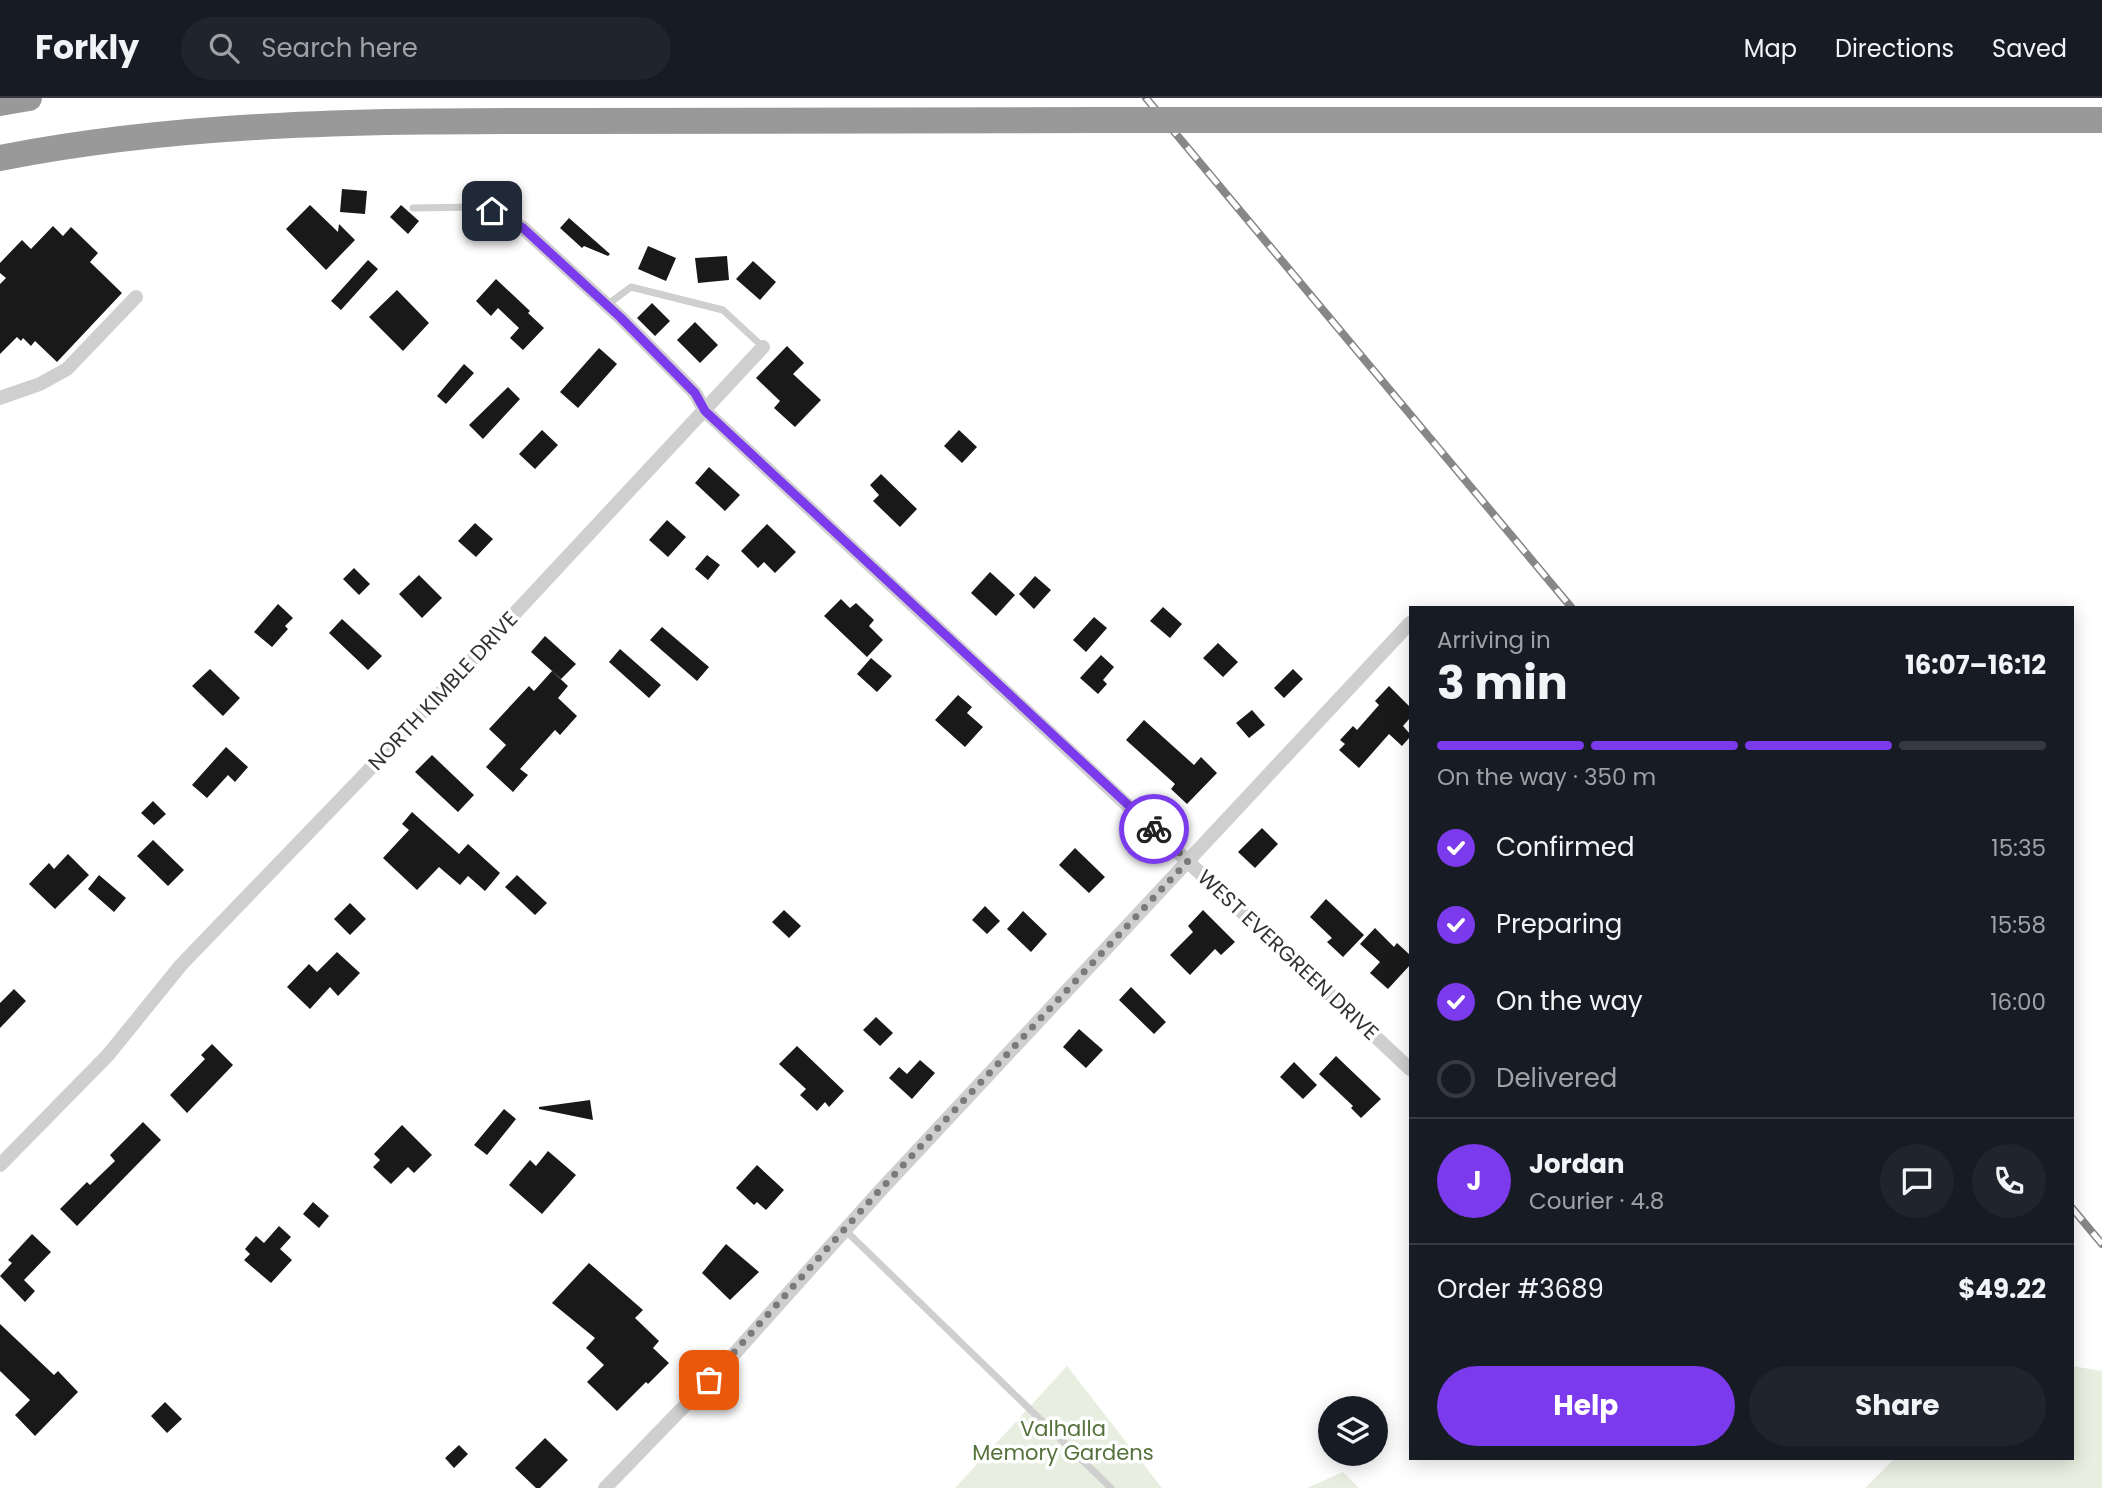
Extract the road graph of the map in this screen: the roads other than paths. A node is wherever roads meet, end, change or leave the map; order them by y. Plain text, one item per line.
1 (29, 98) edge
2 (0, 103) edge
3 (2102, 120) edge
4 (0, 158) edge
5 (413, 208) dead end
6 (492, 211) joint
7 (136, 298) dead end
8 (607, 305) junction
9 (764, 347) joint
10 (0, 398) edge
11 (705, 411) junction
12 (1409, 624) edge
13 (1188, 861) junction
14 (1409, 1068) edge
15 (0, 1164) edge
16 (845, 1230) junction
17 (605, 1488) edge
18 (1111, 1488) edge

1 - 2 highway
3 - 4 highway, bridge
5 - 6 lane
6 - 8 street, WEST EVERGREEN DRIVE
7 - 10 street
8 - 9 lane, NORTH KIMBLE DRIVE
8 - 11 street, WEST EVERGREEN DRIVE
9 - 11 street, NORTH KIMBLE DRIVE
11 - 13 street, WEST EVERGREEN DRIVE
11 - 15 street, NORTH KIMBLE DRIVE
12 - 13 street
13 - 14 street, WEST EVERGREEN DRIVE
13 - 16 street
16 - 17 street
16 - 18 lane

